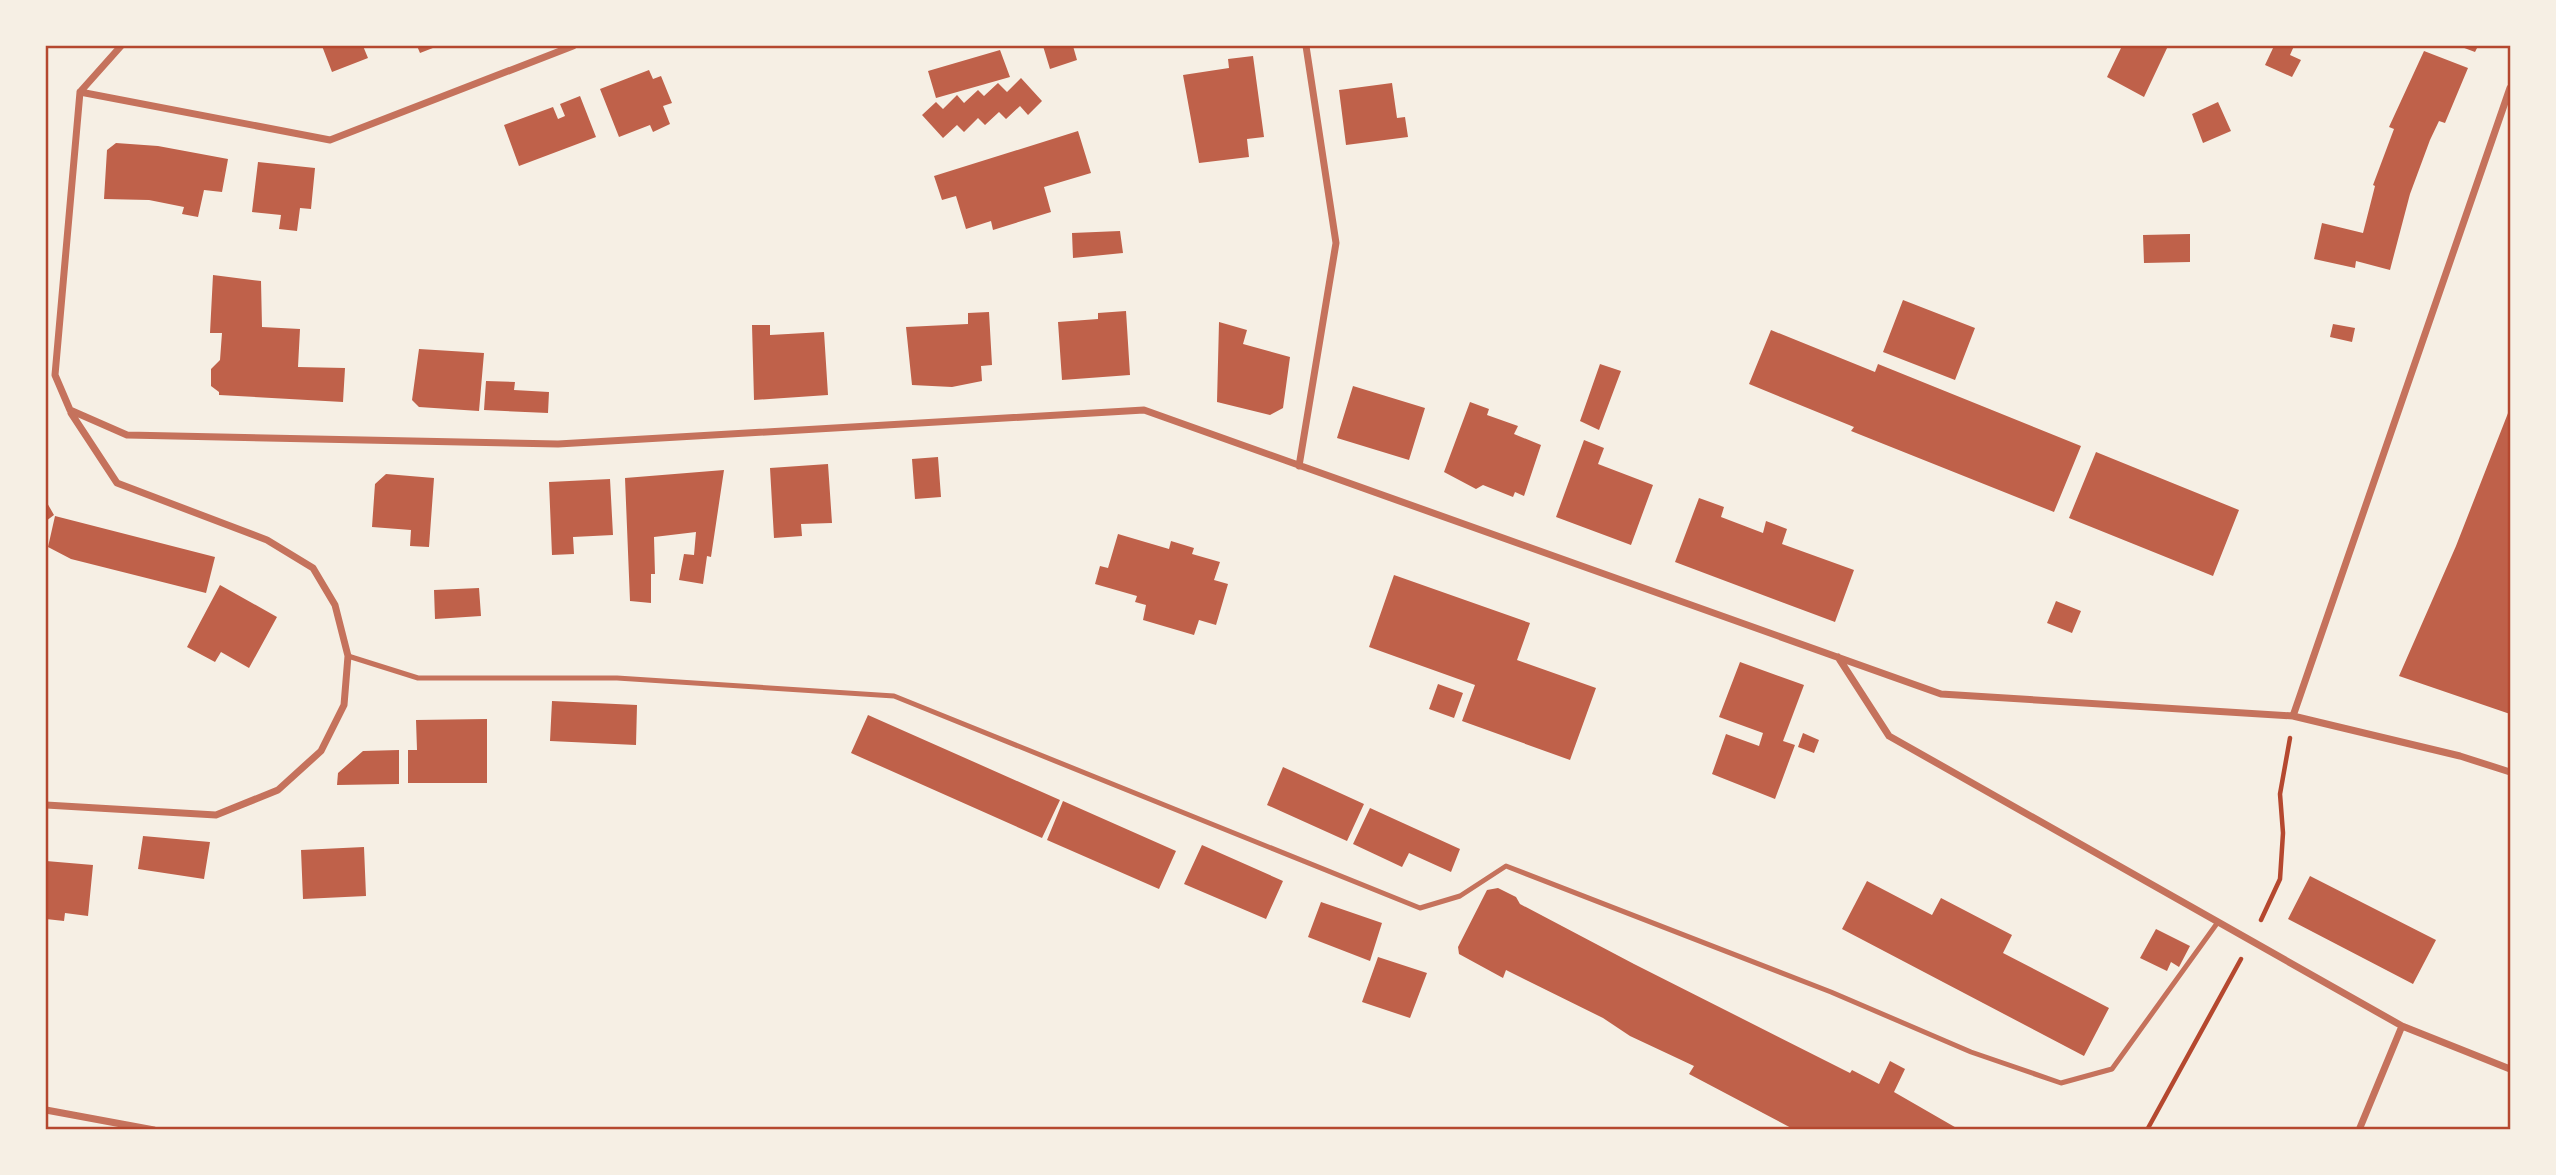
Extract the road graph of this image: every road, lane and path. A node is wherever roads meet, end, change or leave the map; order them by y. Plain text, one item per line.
1 (121, 46) edge
2 (573, 46) edge
3 (1306, 46) edge
4 (2511, 88) edge
5 (80, 92) junction
6 (70, 411) junction
7 (1299, 466) junction
8 (348, 656) junction
9 (1838, 657) junction
10 (2293, 716) junction
11 (2511, 772) edge
12 (46, 805) edge
13 (2218, 922) junction
14 (2402, 1026) junction
15 (2511, 1069) edge
16 (46, 1110) edge
17 (154, 1129) edge
18 (2359, 1129) edge

1 - 5 street
2 - 5 street
3 - 7 street
4 - 10 street
5 - 6 street
6 - 7 street
6 - 8 street
7 - 9 street
8 - 12 street
8 - 13 lane
9 - 10 street
9 - 13 street
10 - 11 street
13 - 14 street
14 - 15 street
14 - 18 street
16 - 17 street

